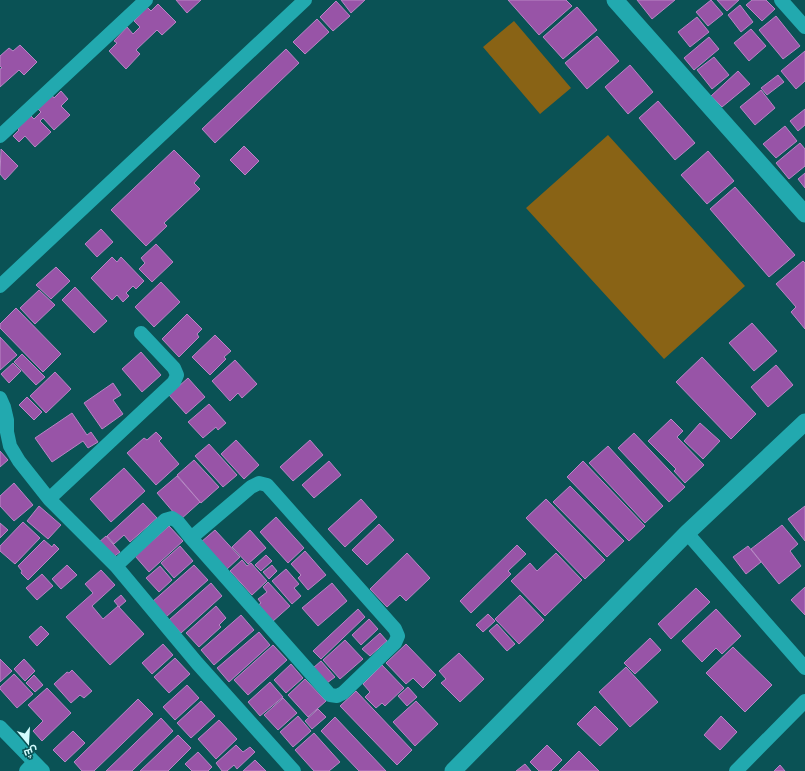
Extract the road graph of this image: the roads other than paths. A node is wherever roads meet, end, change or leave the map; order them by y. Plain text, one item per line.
1 (146, 0) edge
2 (305, 0) edge
3 (615, 0) edge
4 (781, 0) edge
5 (805, 27) edge
6 (0, 136) edge
7 (805, 214) edge
8 (0, 286) edge
9 (141, 333) dead end
10 (0, 398) edge
11 (805, 422) edge
12 (49, 499) junction
13 (687, 533) junction
14 (191, 538) junction
15 (116, 566) junction
16 (805, 668) edge
17 (805, 701) edge
18 (0, 727) edge
19 (34, 768) edge
20 (294, 771) edge
21 (453, 771) edge
22 (736, 771) edge

1 - 6 street
2 - 8 street
3 - 7 street
4 - 5 street
9 - 12 street
10 - 12 street
11 - 13 street
12 - 15 street
13 - 16 street
13 - 21 street
14 - 14 street
14 - 15 street
15 - 20 street
17 - 22 street
18 - 19 street

